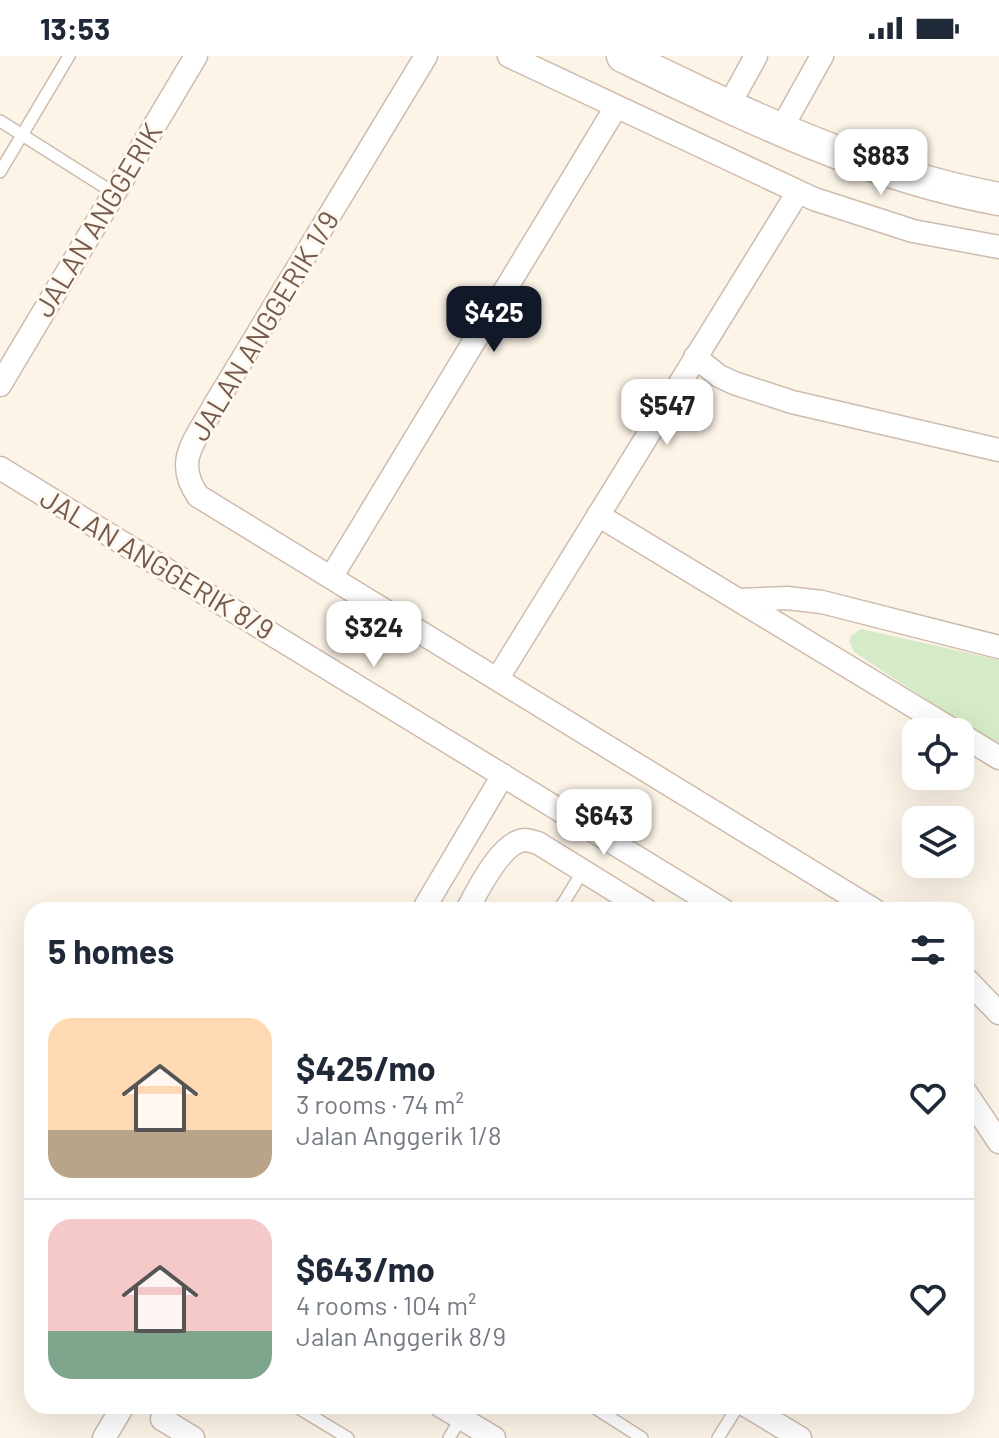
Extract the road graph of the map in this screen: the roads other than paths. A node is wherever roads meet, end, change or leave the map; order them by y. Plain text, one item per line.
1 (69, 56) edge
2 (196, 56) edge
3 (426, 56) edge
4 (509, 56) edge
5 (623, 56) edge
6 (756, 56) edge
7 (822, 56) edge
8 (616, 107) junction
9 (728, 107) junction
10 (0, 121) edge
11 (780, 131) junction
12 (23, 134) junction
13 (0, 172) edge
14 (798, 192) junction
15 (114, 193) junction
16 (999, 199) edge
17 (999, 247) edge
18 (695, 357) junction
19 (0, 385) edge
20 (999, 450) edge
21 (0, 468) edge
22 (598, 515) junction
23 (332, 576) junction
24 (739, 600) junction
25 (999, 647) edge
26 (498, 678) junction
27 (933, 718) edge
28 (974, 743) edge
29 (999, 758) edge
30 (503, 775) junction
31 (583, 871) junction
32 (428, 902) edge
33 (472, 902) edge
34 (564, 902) edge
35 (633, 902) edge
36 (710, 902) edge
37 (861, 902) edge
38 (974, 987) edge
39 (999, 1013) edge
40 (974, 1105) edge
41 (999, 1142) edge
42 (118, 1414) edge
43 (308, 1414) edge
44 (463, 1414) edge
45 (466, 1414) edge
46 (604, 1414) edge
47 (733, 1414) edge
48 (760, 1414) edge
49 (161, 1421) edge
50 (104, 1438) edge
51 (193, 1438) edge
52 (348, 1438) edge
53 (449, 1438) edge
54 (494, 1438) edge
55 (642, 1438) edge
56 (718, 1438) edge
57 (800, 1438) edge

1 - 12 lane
2 - 15 street, JALAN ANGGERIK
3 - 23 street, JALAN ANGGERIK 1/9
4 - 8 street
5 - 9 main road
6 - 9 street
7 - 11 street
8 - 14 street
8 - 23 street
9 - 11 main road
10 - 12 lane
11 - 16 main road
12 - 13 lane
12 - 15 lane
14 - 17 street
14 - 18 street
15 - 19 street, JALAN ANGGERIK
18 - 20 street
18 - 22 street
21 - 30 street, JALAN ANGGERIK 8/9
22 - 24 street
22 - 26 street
23 - 26 street, JALAN ANGGERIK 1/9
24 - 25 street
24 - 27 street
26 - 37 street, JALAN ANGGERIK 1/9
28 - 29 street
30 - 32 street
30 - 36 street, JALAN ANGGERIK 8/9
31 - 33 street
31 - 34 lane
31 - 35 street
38 - 39 street
40 - 41 street
42 - 50 street
43 - 52 lane
44 - 53 lane
45 - 54 street
46 - 55 lane
47 - 56 lane
48 - 57 street
49 - 51 street

